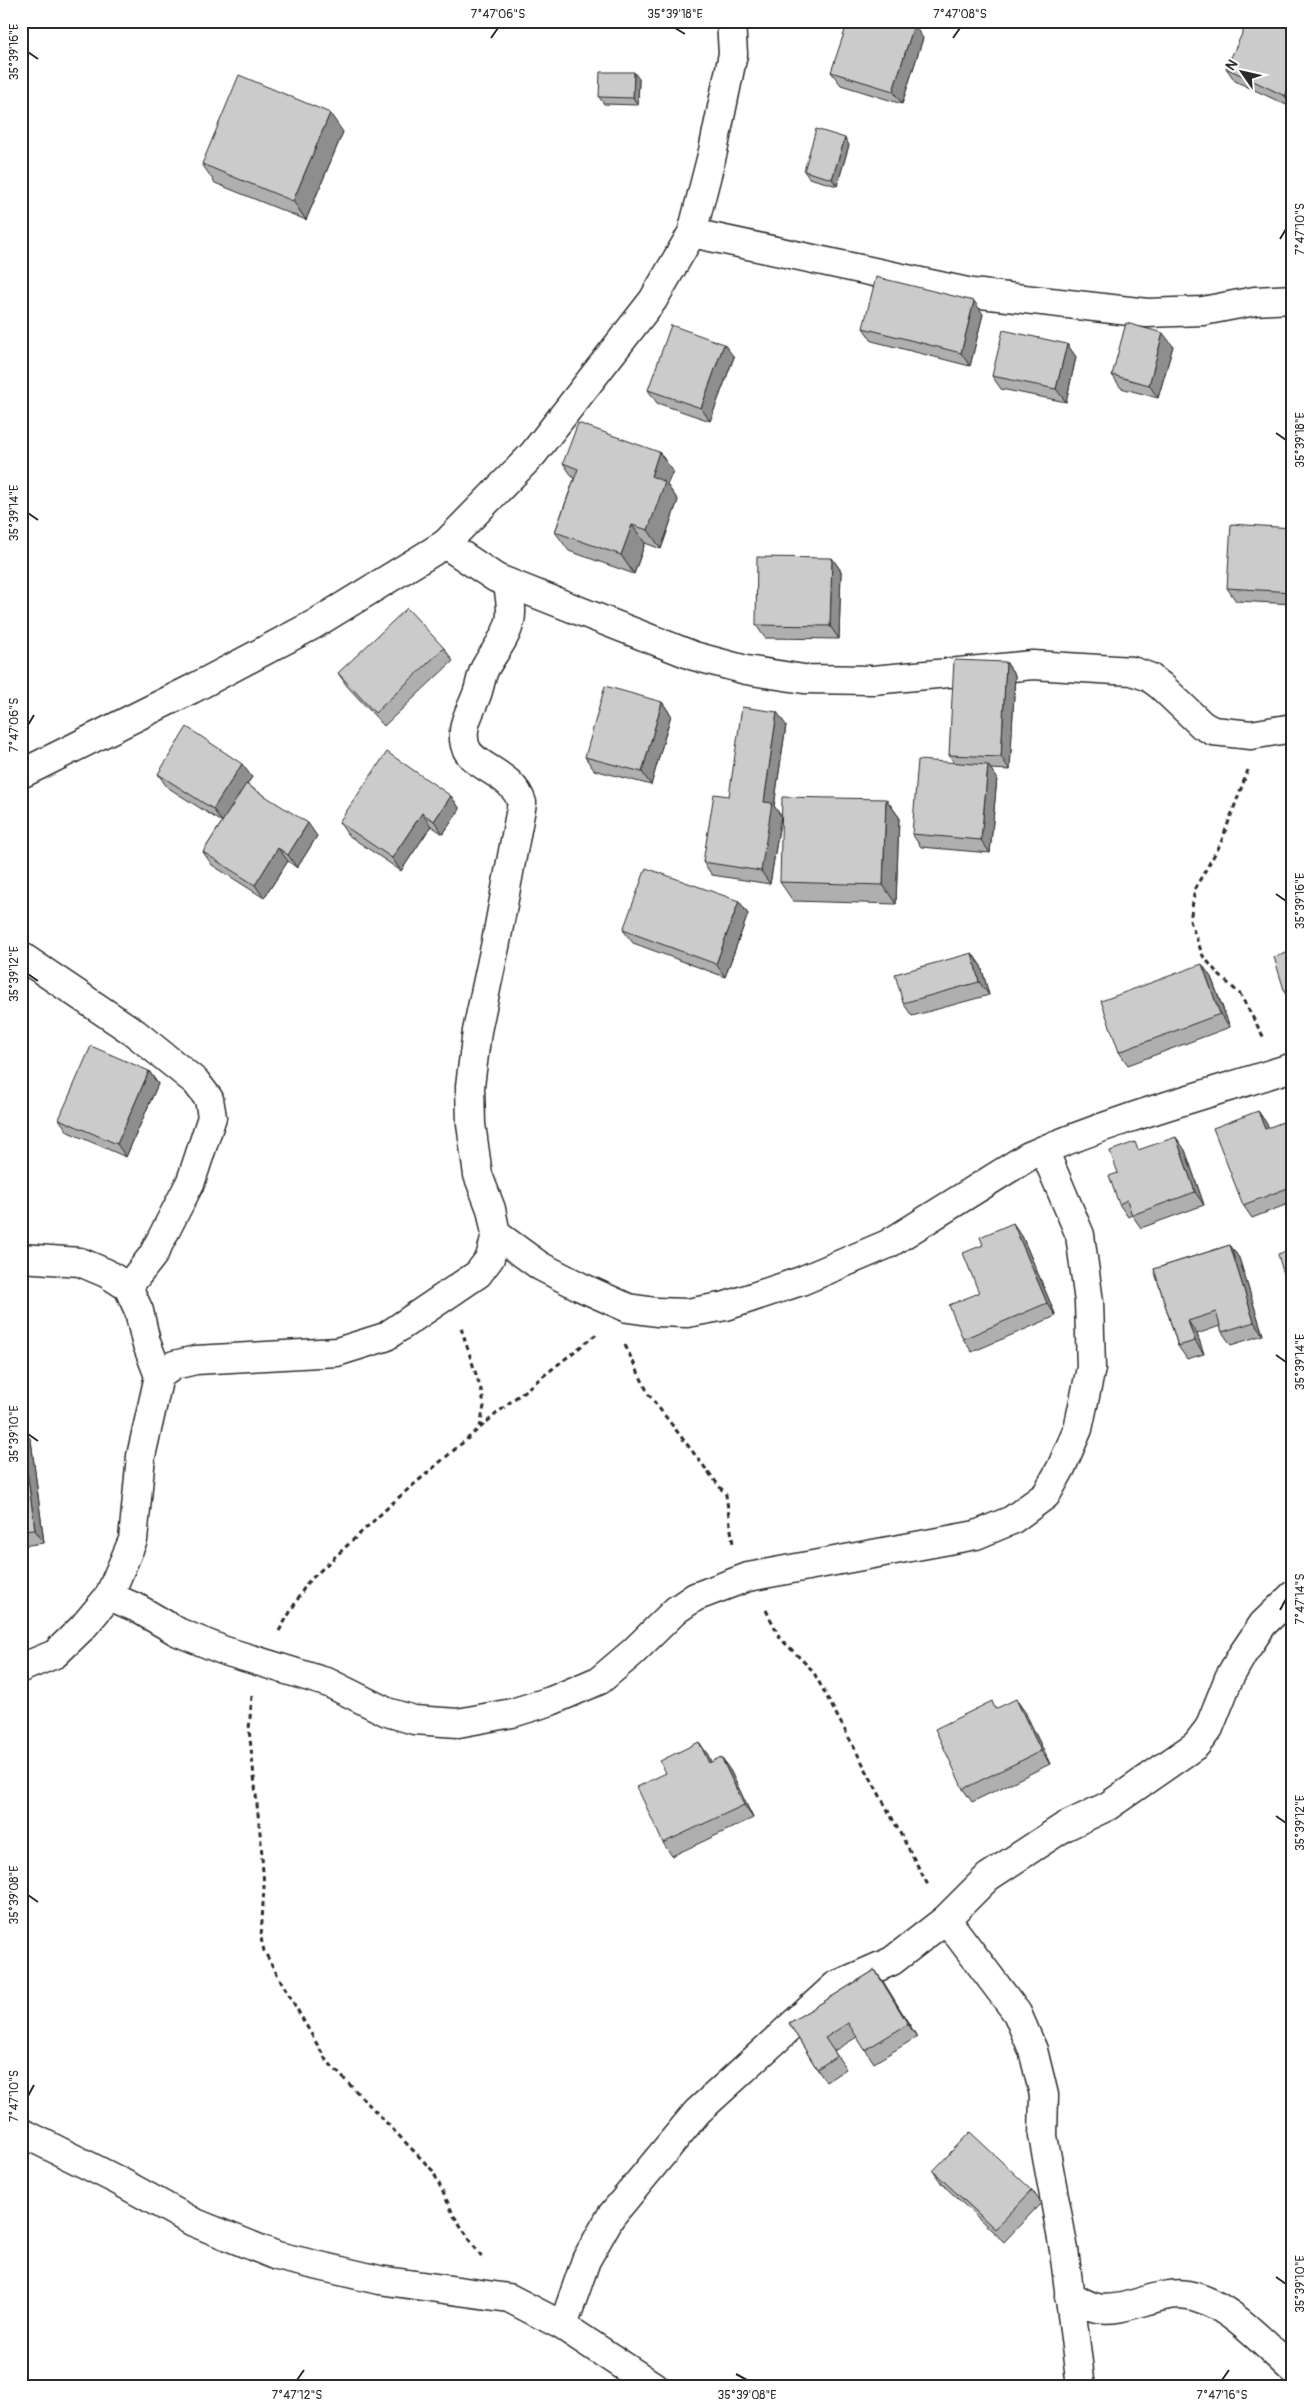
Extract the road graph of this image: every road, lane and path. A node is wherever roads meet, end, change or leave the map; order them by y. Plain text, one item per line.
1 (731, 21) edge
2 (692, 233) junction
3 (1293, 299) edge
4 (445, 544) junction
5 (508, 583) junction
6 (1283, 729) edge
7 (21, 774) edge
8 (21, 956) edge
9 (1287, 1068) edge
10 (1044, 1150) junction
11 (496, 1234) junction
12 (21, 1258) edge
13 (128, 1287) junction
14 (454, 1291) junction
15 (622, 1313) junction
16 (159, 1376) junction
17 (480, 1427) junction
18 (748, 1577) junction
19 (1293, 1595) edge
20 (109, 1596) junction
21 (264, 1662) junction
22 (21, 1668) edge
23 (946, 1919) junction
24 (21, 2132) edge
25 (1070, 2296) junction
26 (509, 2298) junction
27 (563, 2326) junction
28 (1293, 2370) edge
29 (1076, 2379) edge
30 (655, 2387) edge

1 - 2 street
2 - 3 street
2 - 4 street
4 - 5 street
4 - 7 street
5 - 6 street
5 - 11 street
6 - 9 path
8 - 13 street
9 - 10 street
10 - 15 street
10 - 18 street
11 - 14 street
11 - 15 street
12 - 13 street
13 - 16 street
14 - 16 street
14 - 17 path
15 - 17 path
15 - 18 path
16 - 20 street
17 - 21 path
18 - 21 street
18 - 23 path
19 - 23 street
20 - 21 street
20 - 22 street
21 - 26 path
23 - 25 street
23 - 27 street
24 - 26 street
25 - 28 street
25 - 29 street
26 - 27 street
27 - 30 street

